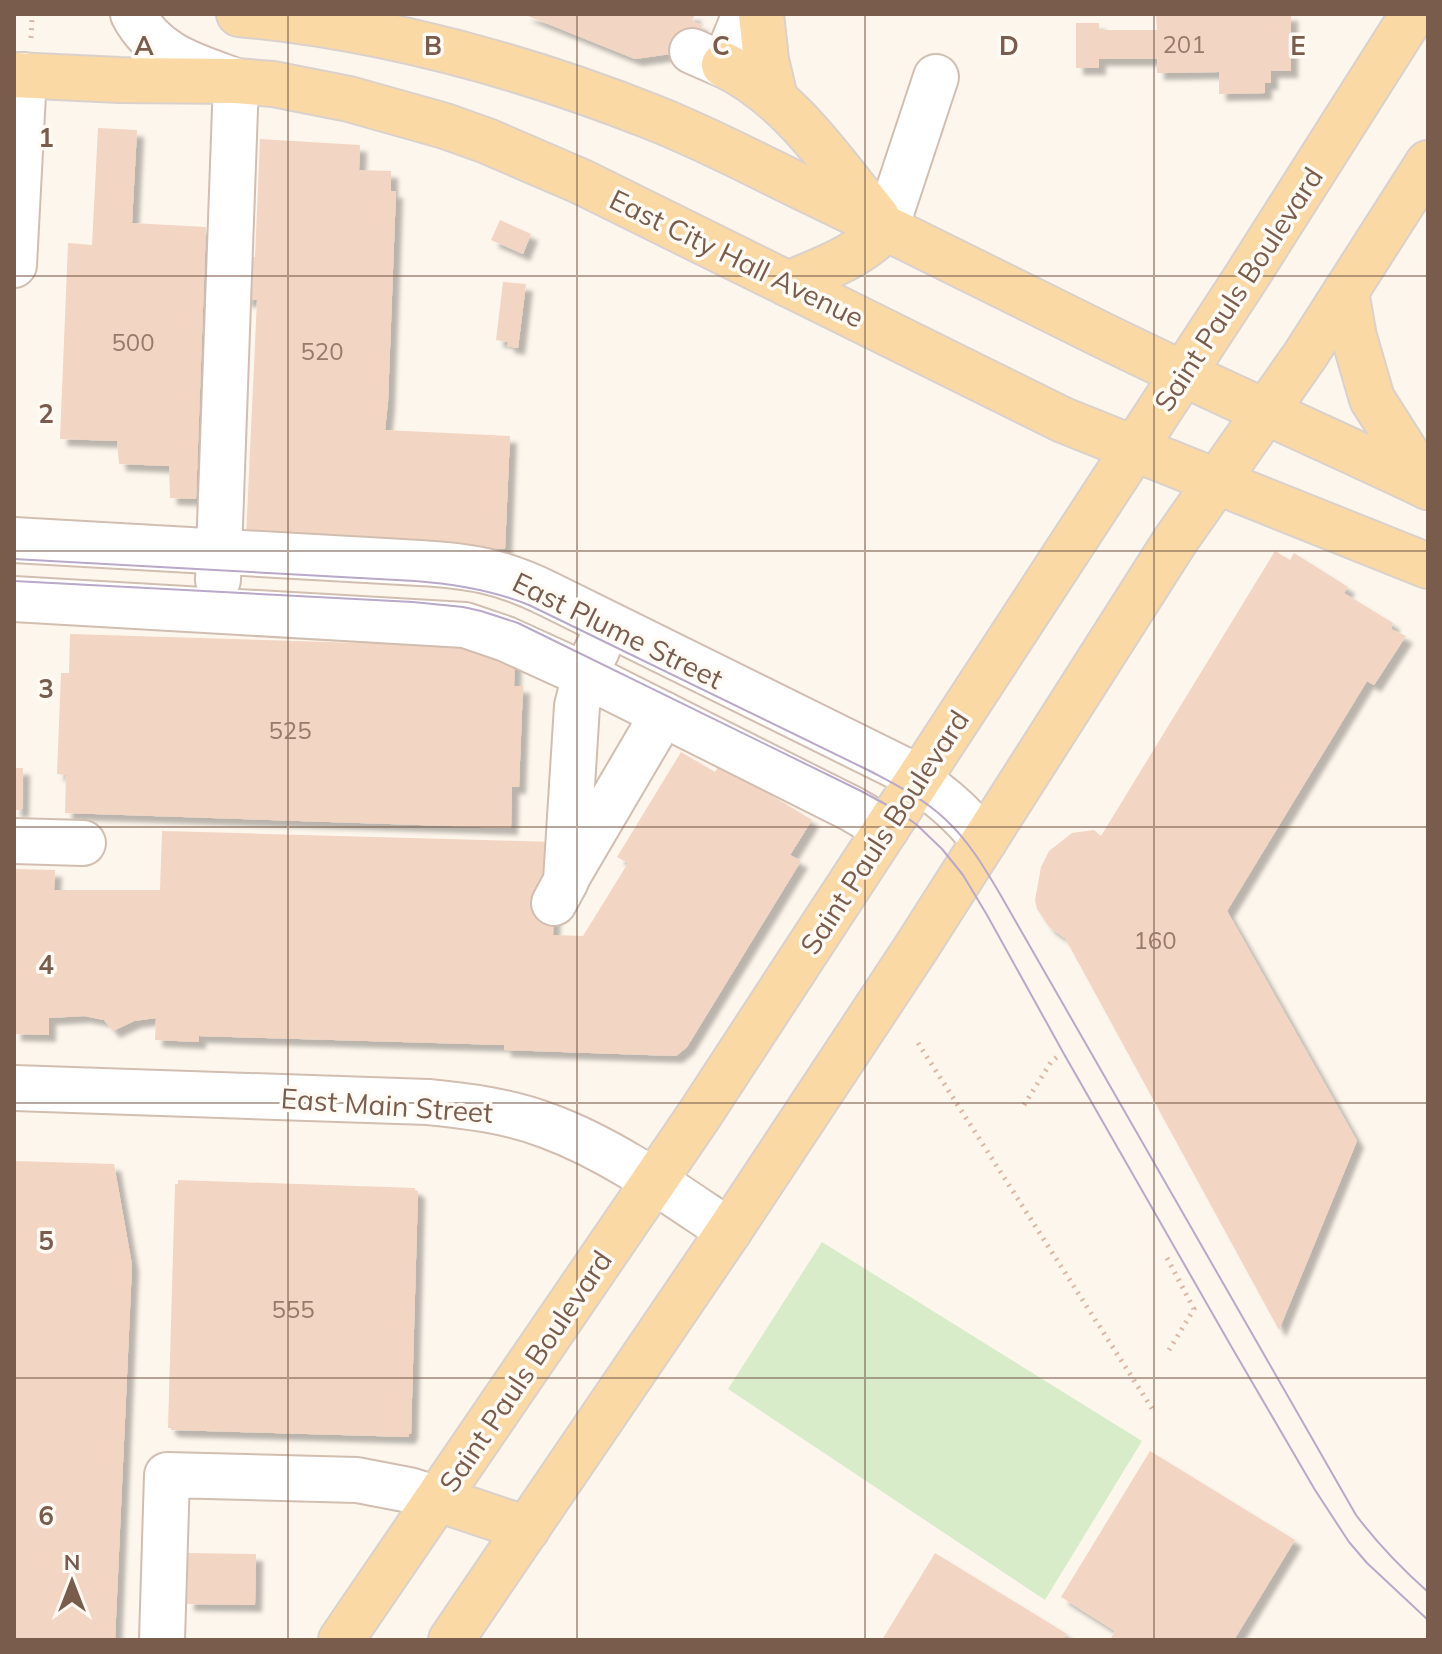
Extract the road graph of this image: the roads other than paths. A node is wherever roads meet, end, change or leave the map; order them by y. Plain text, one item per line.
1 (133, 14) edge
2 (239, 14) edge
3 (745, 14) edge
4 (761, 14) edge
5 (1413, 14) edge
6 (708, 58) joint
7 (19, 75) edge
8 (936, 77) dead end
9 (236, 81) junction
10 (775, 98) junction
11 (1428, 163) edge
12 (886, 228) junction
13 (14, 265) edge
14 (788, 284) junction
15 (1346, 292) junction
16 (1183, 373) junction
17 (1266, 411) junction
18 (1134, 449) junction
19 (1216, 482) junction
20 (1428, 487) edge
21 (14, 540) edge
22 (219, 552) junction
23 (1428, 566) edge
24 (14, 599) edge
25 (217, 611) junction
26 (611, 625) junction
27 (585, 675) junction
28 (663, 714) junction
29 (918, 780) junction
30 (886, 829) junction
31 (14, 841) edge
32 (984, 841) junction
33 (83, 843) dead end
34 (14, 1088) edge
35 (654, 1182) junction
36 (729, 1231) junction
37 (438, 1499) junction
38 (527, 1529) junction
39 (347, 1634) edge
40 (162, 1640) edge
41 (451, 1640) edge

1 - 9 street
2 - 12 main road
3 - 6 street
4 - 10 main road
5 - 16 main road, Saint Pauls Boulevard
6 - 10 main road
7 - 9 main road, East City Hall Avenue
7 - 13 street
8 - 12 street
9 - 14 main road, East City Hall Avenue
9 - 22 street
10 - 12 main road
11 - 15 main road
12 - 14 main road
12 - 16 main road
14 - 18 main road, East City Hall Avenue
15 - 17 main road
15 - 20 main road
16 - 17 main road
16 - 18 main road, Saint Pauls Boulevard
17 - 19 main road
17 - 20 main road
18 - 19 main road, East City Hall Avenue
18 - 29 main road, Saint Pauls Boulevard
19 - 23 main road, East City Hall Avenue
19 - 32 main road
21 - 22 street, East Plume Street
22 - 25 street
22 - 26 street, East Plume Street
24 - 25 street, East Plume Street
25 - 27 street, East Plume Street
26 - 27 street
26 - 29 street, East Plume Street
27 - 28 street, East Plume Street
27 - 28 street
28 - 30 street, East Plume Street
29 - 30 main road, Saint Pauls Boulevard
29 - 32 street, East Plume Street
30 - 35 main road, Saint Pauls Boulevard
31 - 33 street
32 - 36 main road
34 - 35 street, East Main Street
35 - 36 street, East Main Street
35 - 37 main road, Saint Pauls Boulevard
36 - 38 main road
37 - 38 main road
37 - 39 main road, Saint Pauls Boulevard
37 - 40 street
38 - 41 main road

